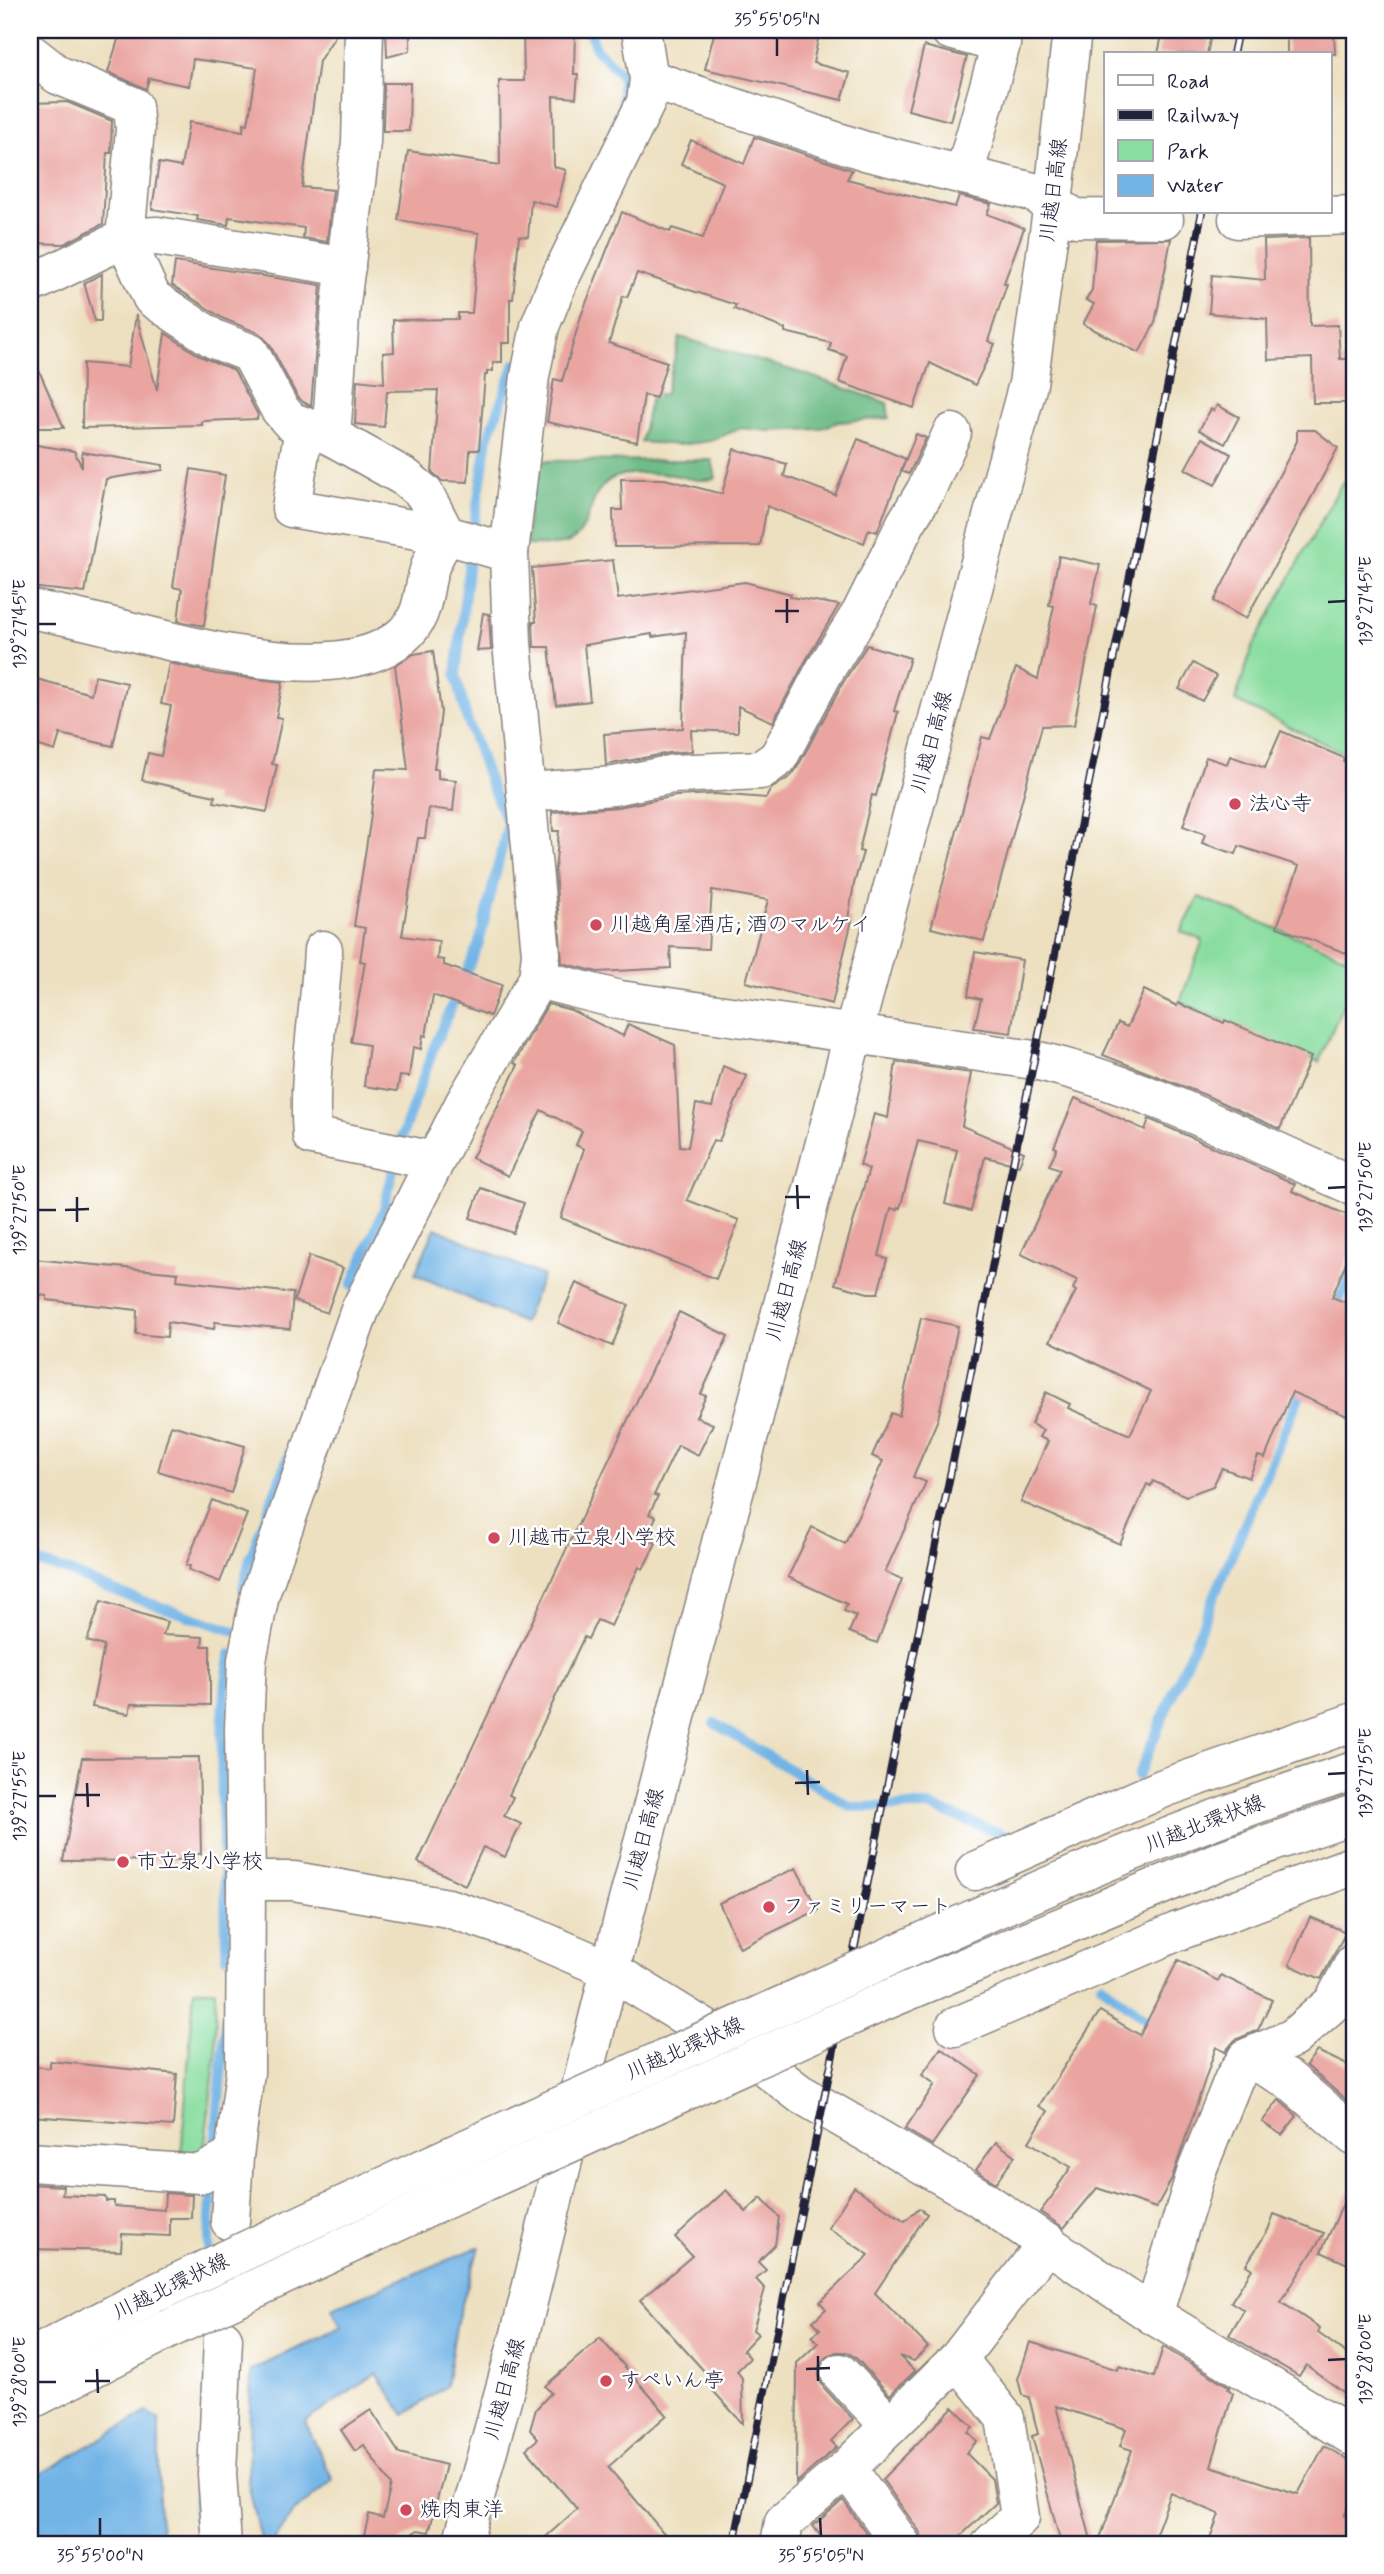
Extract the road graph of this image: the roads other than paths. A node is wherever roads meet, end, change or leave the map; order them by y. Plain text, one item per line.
1 (364, 30) edge
2 (641, 30) edge
3 (950, 30) edge
4 (1072, 30) edge
5 (30, 53) edge
6 (649, 79) junction
7 (964, 175) junction
8 (1053, 203) junction
9 (1354, 215) edge
10 (1164, 219) dead end
11 (1238, 219) dead end
12 (125, 238) junction
13 (346, 267) junction
14 (37, 281) dead end
15 (318, 431) junction
16 (952, 433) dead end
17 (475, 544) junction
18 (30, 609) edge
19 (526, 792) junction
20 (323, 950) dead end
21 (538, 979) junction
22 (853, 1035) junction
23 (435, 1161) junction
24 (1354, 1186) edge
25 (1354, 1722) edge
26 (1354, 1771) edge
27 (1354, 1814) edge
28 (1354, 1865) edge
29 (975, 1871) dead end
30 (246, 1881) junction
31 (1354, 1964) edge
32 (610, 1970) junction
33 (1344, 2008) edge
34 (955, 2027) dead end
35 (1247, 2058) junction
36 (1354, 2136) edge
37 (234, 2156) junction
38 (30, 2162) edge
39 (230, 2221) dead end
40 (1048, 2242) junction
41 (1153, 2315) junction
42 (223, 2339) dead end
43 (30, 2358) edge
44 (958, 2359) junction
45 (840, 2373) dead end
46 (30, 2400) edge
47 (890, 2426) junction
48 (1354, 2437) edge
49 (847, 2468) junction
50 (222, 2544) edge
51 (463, 2544) edge
52 (780, 2544) edge
53 (901, 2544) edge
54 (991, 2544) edge

1 - 13 street
2 - 6 street
3 - 7 street
4 - 8 street, 川越日高線
5 - 12 street
6 - 7 street
6 - 17 street
7 - 8 street
8 - 10 street
8 - 22 street, 川越日高線
9 - 11 street
12 - 13 street
12 - 14 street
12 - 15 street
13 - 15 street
15 - 17 street
15 - 17 street
16 - 19 street
17 - 18 street
17 - 19 street
19 - 21 street
20 - 23 street
21 - 22 street
21 - 23 street
22 - 24 street
22 - 32 street, 川越日高線
23 - 30 street
25 - 29 street
26 - 43 street, 川越北環状線, bridge
27 - 46 street, 川越北環状線, bridge
28 - 34 street
30 - 32 street
30 - 37 street
31 - 33 street
32 - 40 street
32 - 51 street, 川越日高線
33 - 35 street
35 - 36 street
35 - 41 street
37 - 38 street
37 - 39 street
40 - 41 street
40 - 44 street
41 - 48 street
42 - 50 street
44 - 47 street
44 - 54 street
45 - 47 street
47 - 49 street
49 - 52 street
49 - 53 street

